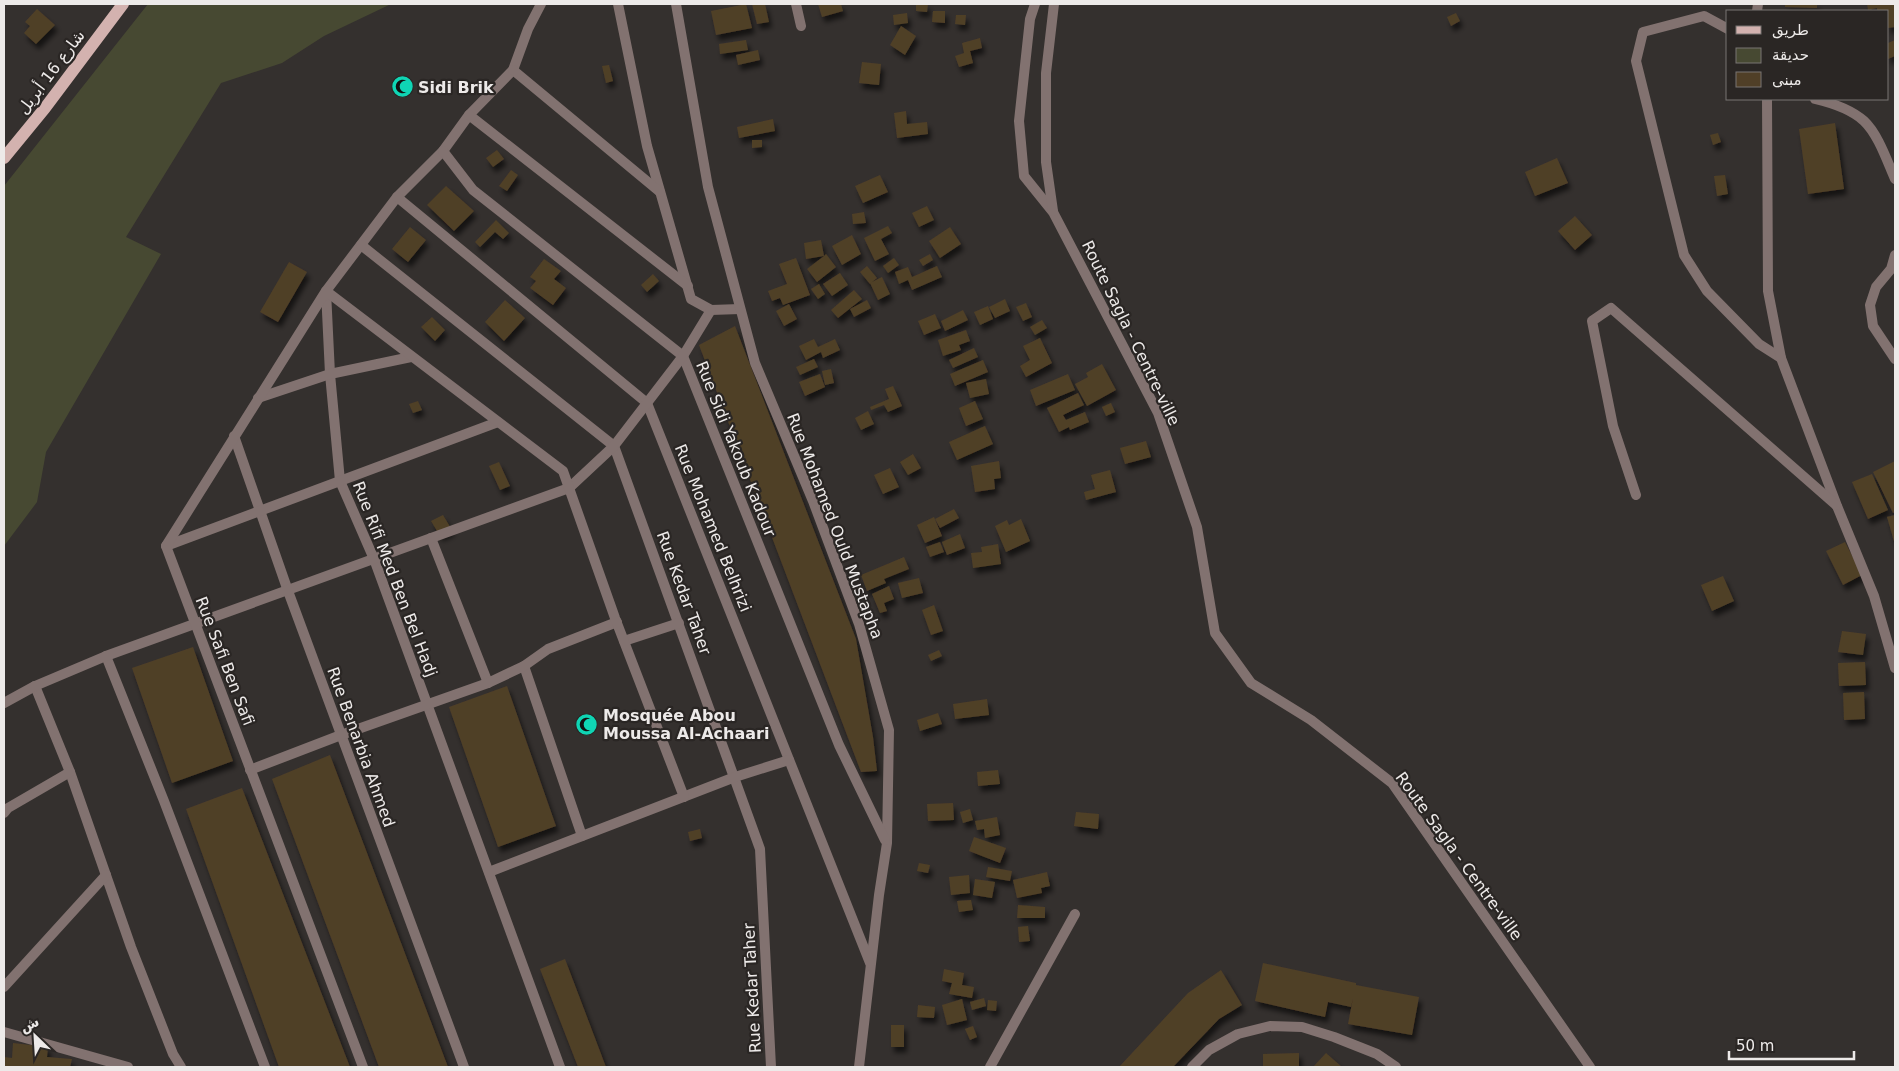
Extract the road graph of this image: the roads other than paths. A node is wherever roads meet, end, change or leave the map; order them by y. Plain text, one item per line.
1 (123, 4) edge
2 (541, 4) edge
3 (618, 4) edge
4 (676, 4) edge
5 (796, 4) edge
6 (1036, 4) edge
7 (1054, 4) edge
8 (801, 26) dead end
9 (1726, 28) edge
10 (513, 70) junction
11 (1767, 100) edge
12 (1819, 100) edge
13 (469, 114) junction
14 (443, 151) junction
15 (4, 158) edge
16 (1895, 179) edge
17 (660, 192) junction
18 (397, 197) junction
19 (1053, 212) junction
20 (360, 246) junction
21 (1895, 255) edge
22 (688, 286) junction
23 (326, 290) junction
24 (740, 309) junction
25 (711, 310) junction
26 (683, 356) junction
27 (412, 357) junction
28 (1781, 358) junction
29 (1895, 358) edge
30 (330, 374) junction
31 (258, 398) junction
32 (647, 403) junction
33 (498, 422) junction
34 (234, 436) junction
35 (614, 446) junction
36 (340, 481) junction
37 (569, 488) junction
38 (1636, 495) dead end
39 (1837, 506) junction
40 (260, 511) junction
41 (431, 538) junction
42 (166, 546) junction
43 (374, 559) junction
44 (288, 590) junction
45 (617, 622) junction
46 (679, 623) junction
47 (196, 624) junction
48 (624, 641) junction
49 (106, 656) junction
50 (524, 666) junction
51 (1895, 668) edge
52 (488, 683) junction
53 (35, 686) junction
54 (4, 703) edge
55 (428, 704) junction
56 (341, 735) junction
57 (789, 760) junction
58 (250, 770) junction
59 (70, 772) junction
60 (735, 777) junction
61 (684, 797) junction
62 (4, 813) edge
63 (582, 836) junction
64 (887, 843) junction
65 (489, 872) junction
66 (106, 875) junction
67 (1075, 914) dead end
68 (871, 965) junction
69 (4, 987) edge
70 (4, 1032) edge
71 (128, 1067) edge
72 (181, 1067) edge
73 (265, 1067) edge
74 (364, 1067) edge
75 (464, 1067) edge
76 (560, 1067) edge
77 (770, 1067) edge
78 (859, 1067) edge
79 (990, 1067) edge
80 (1192, 1067) edge
81 (1396, 1067) edge
82 (1590, 1067) edge

1 - 15 main road, شارع 16 أبريل
2 - 10 street
3 - 17 street
4 - 24 street, Rue Mohamed Ould Mustapha
5 - 8 street
6 - 19 street, Route Sagla - Centre-ville
7 - 19 street, Route Sagla - Centre-ville
9 - 28 street
10 - 13 street
10 - 17 street
11 - 28 street
12 - 16 street
13 - 14 street
13 - 22 street
14 - 18 street
14 - 26 street, Rue Sidi Yakoub Kadour
17 - 22 street
18 - 20 street
18 - 32 street, Rue Mohamed Belhrizi
19 - 82 street, Route Sagla - Centre-ville
20 - 23 street
20 - 35 street
21 - 29 street
22 - 25 street
23 - 27 street
23 - 30 street, Rue Rifi Med Ben Bel Hadj
23 - 31 street
24 - 25 street
24 - 64 street, Rue Mohamed Ould Mustapha
25 - 26 street
26 - 32 street
26 - 64 street, Rue Sidi Yakoub Kadour
27 - 30 street
27 - 33 street
28 - 39 street
30 - 31 street
30 - 36 street, Rue Rifi Med Ben Bel Hadj
31 - 34 street
32 - 35 street
32 - 57 street, Rue Mohamed Belhrizi
33 - 36 street
33 - 37 street
34 - 40 street, Rue Benarbia Ahmed
34 - 42 street
35 - 37 street
35 - 46 street, Rue Kedar Taher
36 - 40 street
36 - 43 street, Rue Rifi Med Ben Bel Hadj
37 - 41 street
37 - 45 street
38 - 39 street
39 - 51 street
40 - 42 street
40 - 44 street, Rue Benarbia Ahmed
41 - 43 street
41 - 52 street
42 - 47 street, Rue Safi Ben Safi
43 - 44 street
43 - 55 street, Rue Rifi Med Ben Bel Hadj
44 - 47 street
44 - 56 street, Rue Benarbia Ahmed
45 - 48 street
45 - 50 street
46 - 48 street
46 - 60 street, Rue Kedar Taher
47 - 49 street
47 - 58 street, Rue Safi Ben Safi
48 - 61 street
49 - 53 street
49 - 73 street
50 - 52 street
50 - 63 street
52 - 55 street
53 - 54 street
53 - 59 street
55 - 56 street
55 - 65 street, Rue Rifi Med Ben Bel Hadj
56 - 58 street
56 - 75 street, Rue Benarbia Ahmed
57 - 60 street
57 - 68 street, Rue Mohamed Belhrizi
58 - 74 street, Rue Safi Ben Safi
59 - 62 street
59 - 66 street
60 - 61 street
60 - 77 street, Rue Kedar Taher
61 - 63 street
63 - 65 street
64 - 68 street, Rue Mohamed Ould Mustapha
65 - 76 street, Rue Rifi Med Ben Bel Hadj
66 - 69 street
66 - 72 street
67 - 79 street
68 - 78 street, Rue Mohamed Ould Mustapha
70 - 71 street
80 - 81 street

